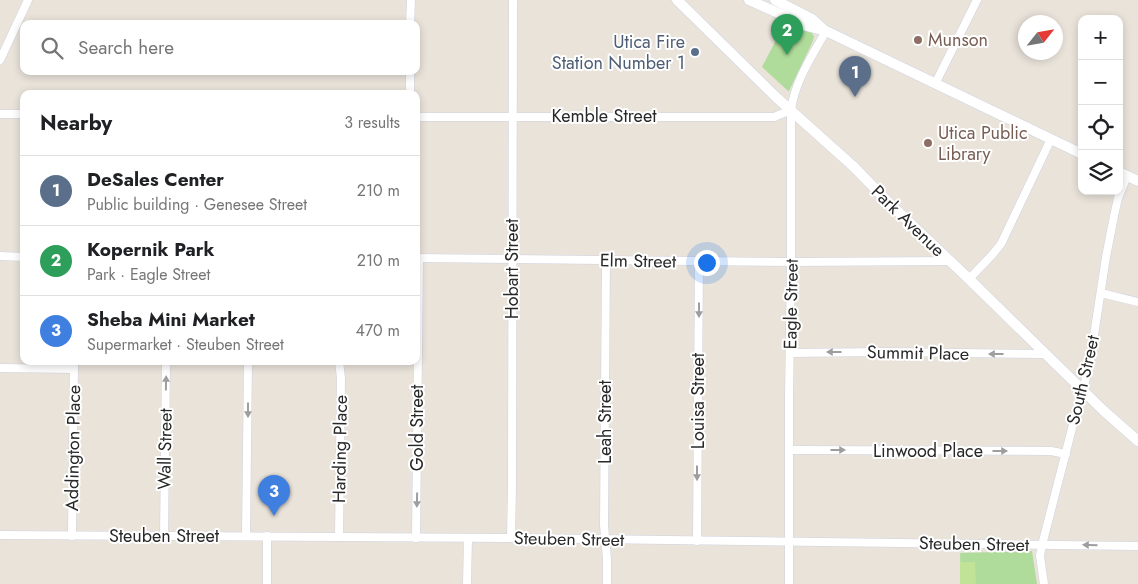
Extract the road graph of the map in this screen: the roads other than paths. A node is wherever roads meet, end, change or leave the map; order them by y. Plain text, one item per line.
1 (28, 0) edge
2 (411, 0) edge
3 (513, 0) edge
4 (678, 0) edge
5 (749, 0) edge
6 (775, 0) edge
7 (977, 0) edge
8 (410, 20) edge
9 (826, 31) junction
10 (0, 60) edge
11 (410, 75) edge
12 (935, 84) junction
13 (410, 90) edge
14 (791, 110) junction
15 (0, 114) edge
16 (20, 114) edge
17 (513, 116) junction
18 (420, 117) edge
19 (1051, 139) junction
20 (1078, 152) edge
21 (1123, 174) edge
22 (1138, 181) edge
23 (1119, 195) edge
24 (0, 256) edge
25 (20, 256) edge
26 (420, 258) edge
27 (512, 259) junction
28 (606, 261) junction
29 (699, 261) junction
30 (951, 261) junction
31 (791, 262) junction
32 (969, 279) junction
33 (1101, 292) junction
34 (1138, 302) edge
35 (790, 352) junction
36 (1045, 354) junction
37 (74, 365) edge
38 (166, 365) edge
39 (248, 365) edge
40 (339, 365) edge
41 (417, 365) edge
42 (0, 368) edge
43 (1083, 390) junction
44 (1138, 441) edge
45 (789, 450) junction
46 (1066, 454) junction
47 (0, 535) edge
48 (72, 536) junction
49 (246, 536) junction
50 (267, 536) junction
51 (164, 537) junction
52 (339, 537) junction
53 (416, 538) junction
54 (468, 538) junction
55 (511, 538) junction
56 (605, 539) junction
57 (697, 541) junction
58 (789, 542) junction
59 (1042, 545) junction
60 (1138, 546) edge
61 (267, 584) edge
62 (467, 584) edge
63 (606, 584) edge
64 (789, 584) edge
65 (1044, 584) edge

1 - 10 street
2 - 8 street
3 - 17 street, Hobart Street
4 - 14 street, Park Avenue
5 - 9 street
6 - 9 street
7 - 12 street
9 - 12 street
9 - 14 street, Eagle Street
11 - 13 street
12 - 19 street
14 - 17 street, Kemble Street
14 - 30 street, Park Avenue
14 - 31 street, Eagle Street
15 - 16 street
17 - 18 street, Kemble Street
17 - 27 street, Hobart Street
19 - 20 street
19 - 32 street
21 - 22 street
23 - 33 street, South Street
24 - 25 street
26 - 27 street, Elm Street
27 - 28 street, Elm Street
27 - 55 street, Hobart Street
28 - 29 street, Elm Street
28 - 56 street, Leah Street
29 - 31 street, Elm Street
29 -> 57 street, Louisa Street
30 - 31 street, Elm Street
30 - 32 street, Park Avenue
31 - 35 street, Eagle Street
32 - 36 street, Park Avenue
33 - 34 street
33 - 43 street, South Street
36 -> 35 street, Summit Place
35 - 45 street, Eagle Street
36 - 43 street, Park Avenue
37 - 42 street
37 - 48 street, Addington Place
51 -> 38 street, Wall Street
39 -> 49 street
40 - 52 street, Harding Place
41 -> 53 street, Gold Street
43 - 44 street, Park Avenue
43 - 46 street, South Street
45 -> 46 street, Linwood Place
45 - 58 street, Eagle Street
46 - 59 street, South Street
47 - 48 street, Steuben Street
48 - 51 street, Steuben Street
49 - 50 street, Steuben Street
49 - 51 street, Steuben Street
50 - 52 street, Steuben Street
50 - 61 street
52 - 53 street, Steuben Street
53 - 54 street, Steuben Street
54 - 55 street, Steuben Street
54 - 62 street
55 - 56 street, Steuben Street
56 - 57 street, Steuben Street
56 - 63 street, Leah Street
57 - 58 street, Steuben Street
58 - 59 street, Steuben Street
58 - 64 street, Eagle Street
60 -> 59 street, Steuben Street
59 - 65 street, South Street

